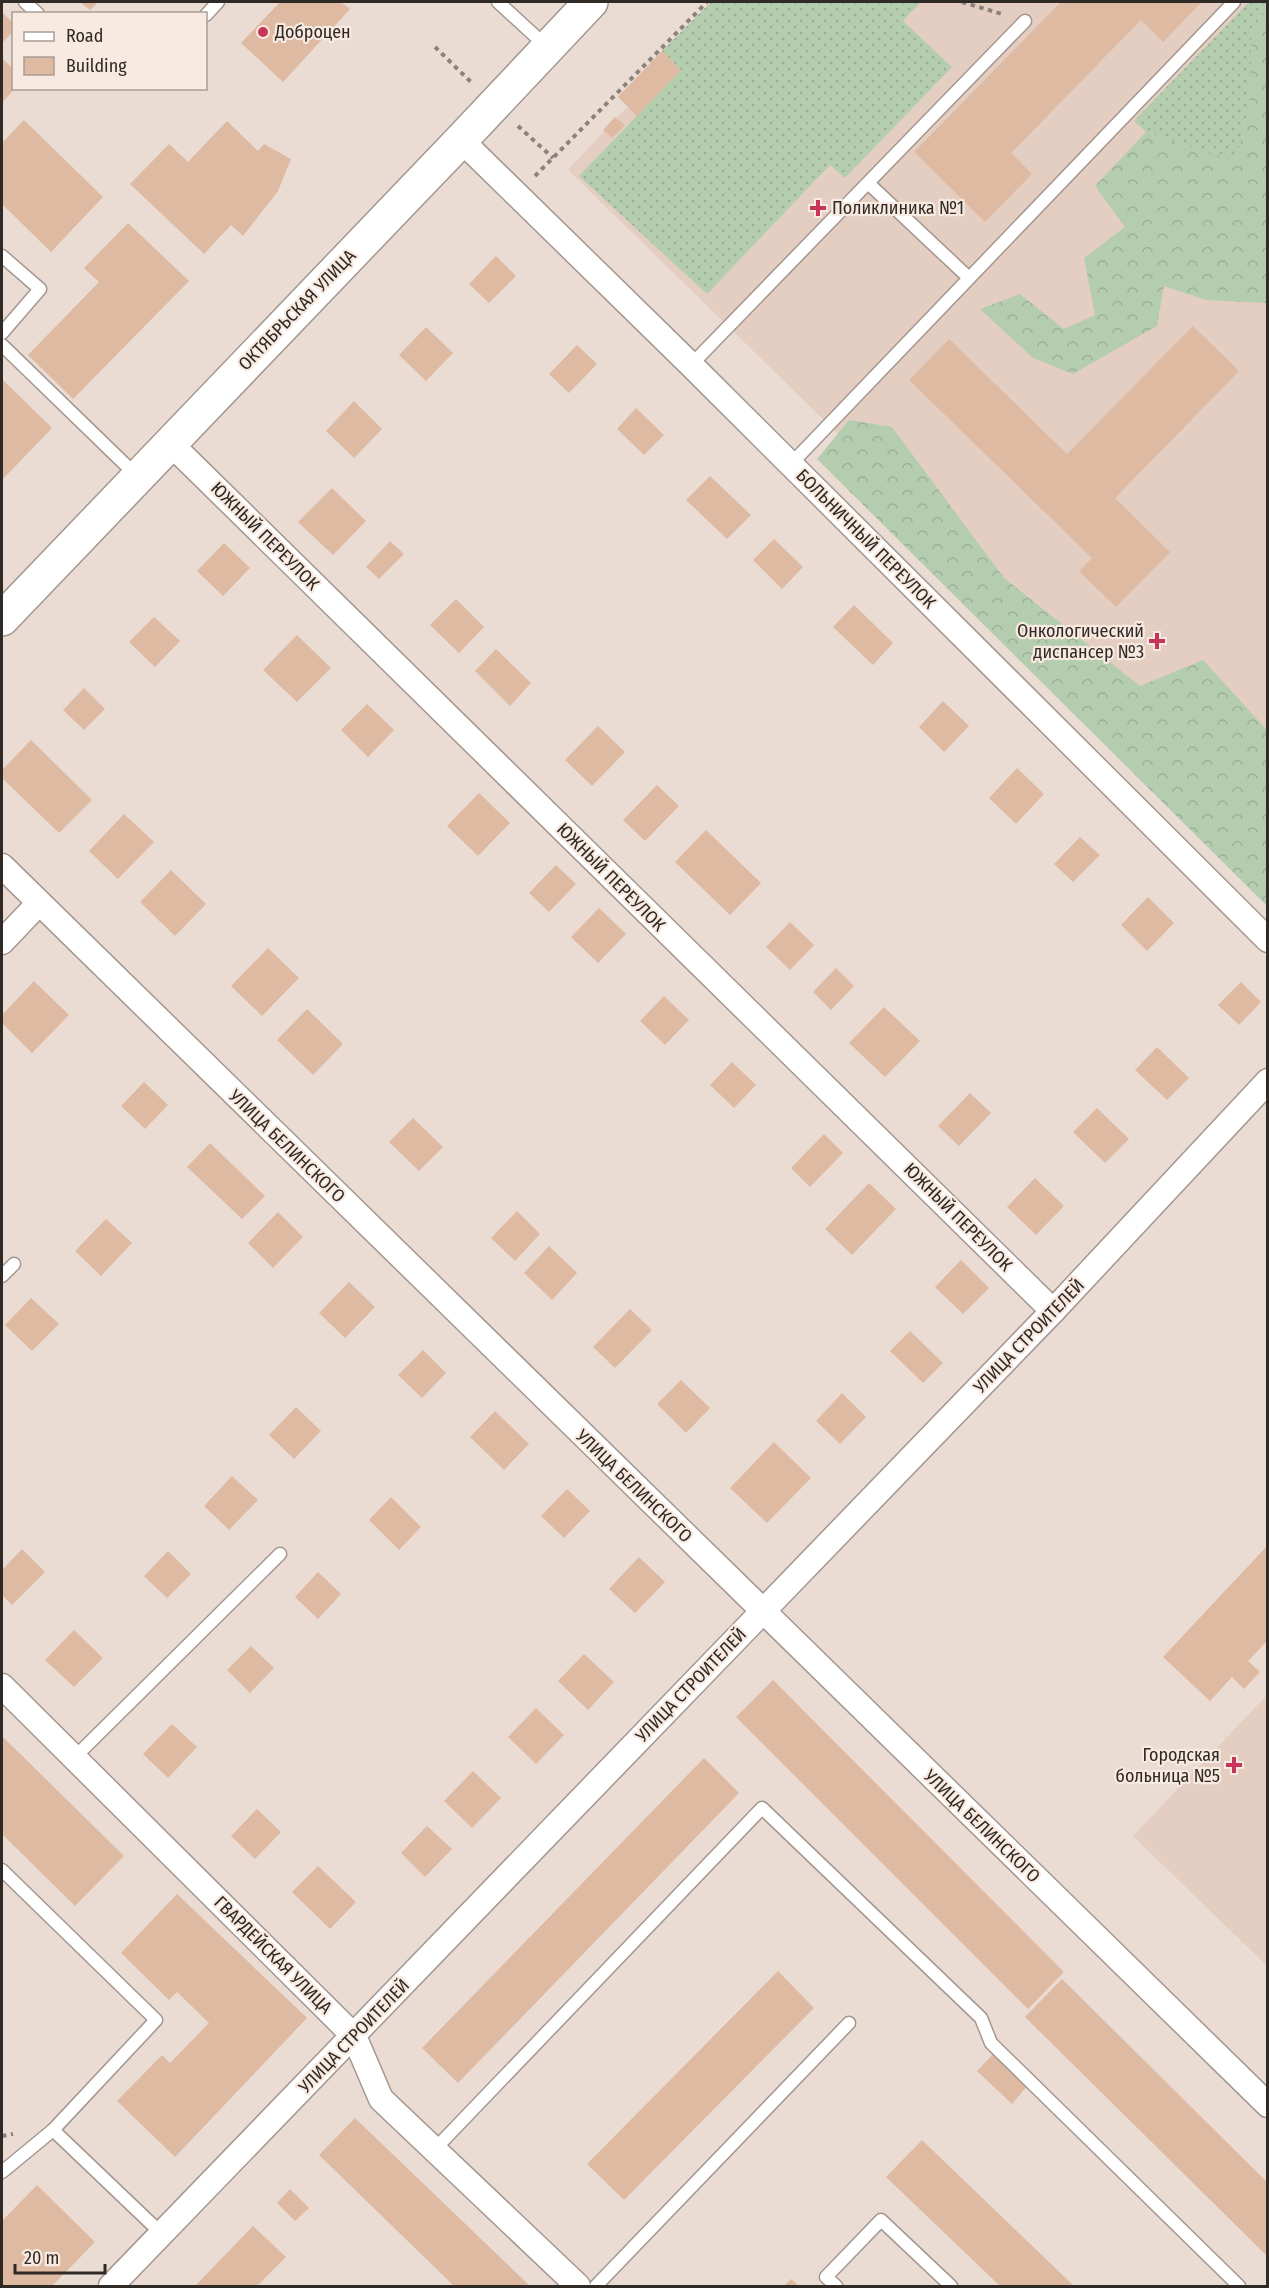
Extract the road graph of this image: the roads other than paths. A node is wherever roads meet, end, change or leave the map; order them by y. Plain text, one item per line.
1 (218, 2) edge
2 (498, 2) edge
3 (591, 2) edge
4 (1234, 2) edge
5 (207, 14) edge
6 (1025, 21) road end
7 (548, 48) junction
8 (462, 140) junction
9 (868, 183) junction
10 (2, 256) edge
11 (969, 278) junction
12 (2, 333) edge
13 (2, 345) edge
14 (692, 365) junction
15 (170, 442) junction
16 (791, 464) junction
17 (137, 476) junction
18 (2, 619) edge
19 (2, 867) edge
20 (39, 903) junction
21 (1268, 940) edge
22 (2, 942) edge
23 (1268, 1081) edge
24 (14, 1264) dead end
25 (2, 1276) edge
26 (1053, 1311) junction
27 (280, 1554) dead end
28 (762, 1611) junction
29 (2, 1686) edge
30 (74, 1758) junction
31 (2, 1870) edge
32 (849, 2023) dead end
33 (354, 2036) junction
34 (1267, 2105) edge
35 (52, 2130) junction
36 (434, 2150) junction
37 (2, 2172) edge
38 (162, 2234) junction
39 (111, 2286) edge
40 (578, 2286) edge
41 (596, 2286) edge
42 (836, 2286) edge
43 (951, 2286) edge
44 (1239, 2286) edge

1 - 5 lane
2 - 7 lane
3 - 7 main road, ОКТЯБРЬСКАЯ УЛИЦА
4 - 11 lane
6 - 9 lane
7 - 8 main road, ОКТЯБРЬСКАЯ УЛИЦА
8 - 14 street, БОЛЬНИЧНЫЙ ПЕРЕУЛОК
8 - 15 main road, ОКТЯБРЬСКАЯ УЛИЦА
9 - 11 lane
9 - 14 lane
10 - 12 lane
11 - 16 lane
13 - 17 lane
14 - 16 street, БОЛЬНИЧНЫЙ ПЕРЕУЛОК
15 - 17 main road, ОКТЯБРЬСКАЯ УЛИЦА
15 - 26 street, ЮЖНЫЙ ПЕРЕУЛОК
16 - 21 street, БОЛЬНИЧНЫЙ ПЕРЕУЛОК
17 - 18 main road, ОКТЯБРЬСКАЯ УЛИЦА
19 - 20 street, УЛИЦА БЕЛИНСКОГО
20 - 22 street
20 - 28 street, УЛИЦА БЕЛИНСКОГО
23 - 26 street, УЛИЦА СТРОИТЕЛЕЙ
24 - 25 lane
26 - 28 street, УЛИЦА СТРОИТЕЛЕЙ
27 - 30 lane
28 - 33 street, УЛИЦА СТРОИТЕЛЕЙ
28 - 34 street, УЛИЦА БЕЛИНСКОГО
29 - 30 street, ГВАРДЕЙСКАЯ УЛИЦА
30 - 33 street, ГВАРДЕЙСКАЯ УЛИЦА
31 - 35 lane
32 - 41 lane
33 - 36 street, ГВАРДЕЙСКАЯ УЛИЦА
33 - 38 street, УЛИЦА СТРОИТЕЛЕЙ
35 - 37 lane
35 - 38 lane
36 - 40 street, ГВАРДЕЙСКАЯ УЛИЦА
36 - 44 lane
38 - 39 street, УЛИЦА СТРОИТЕЛЕЙ
42 - 43 lane

